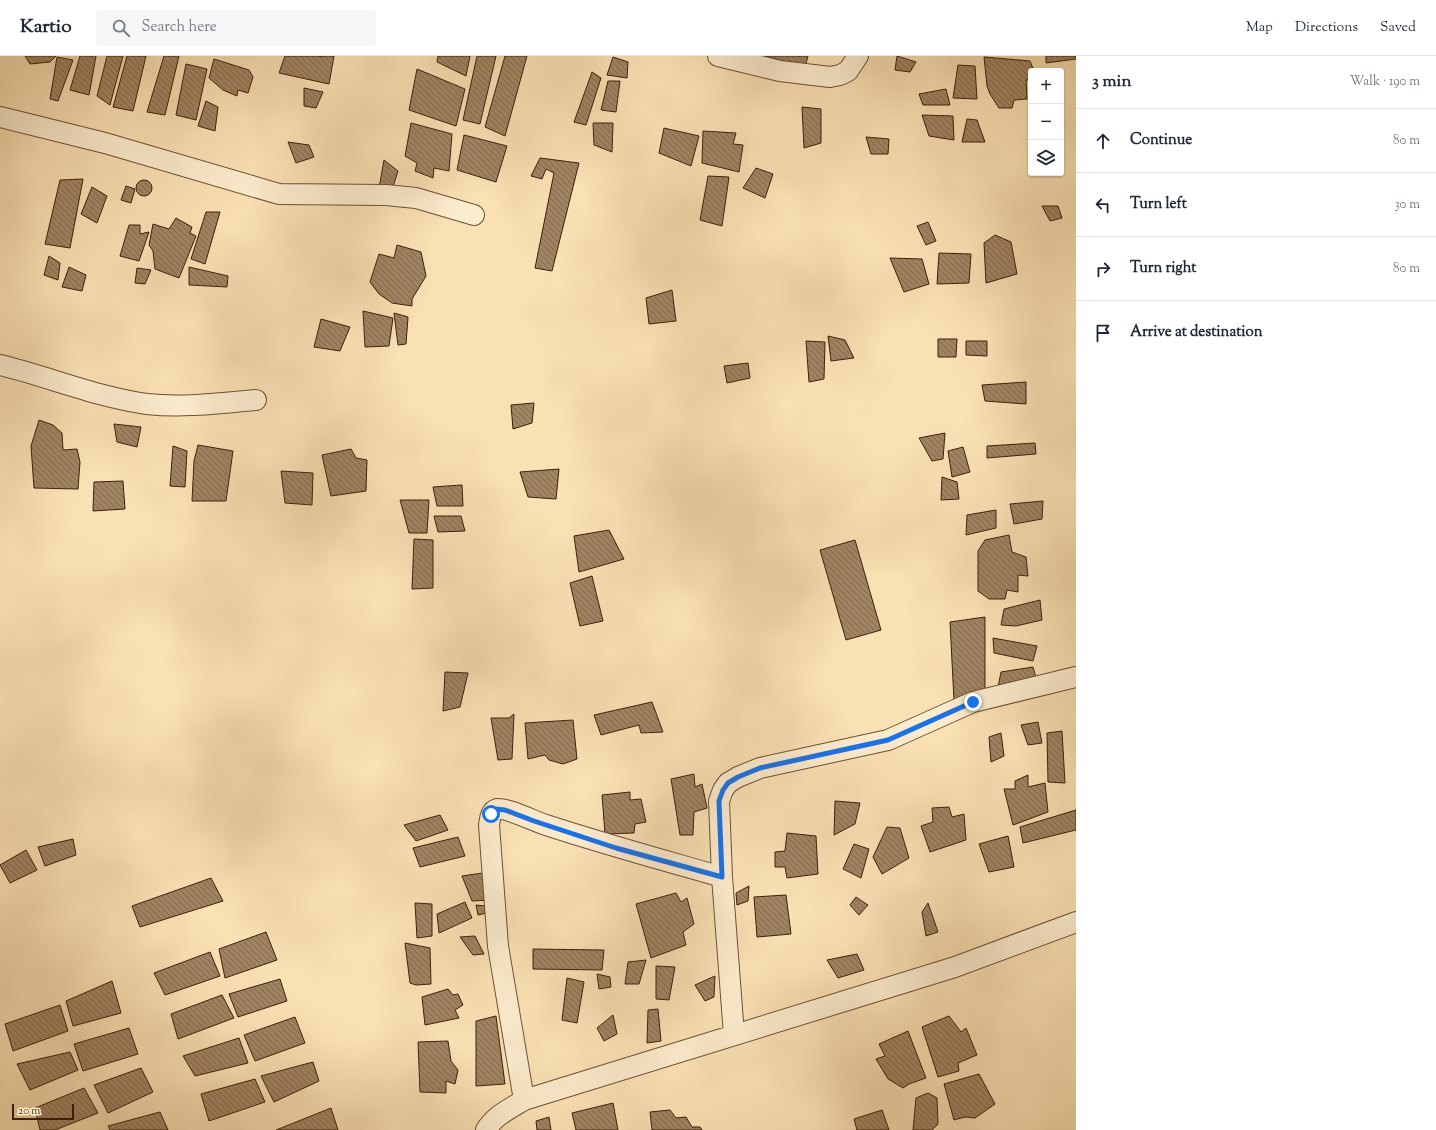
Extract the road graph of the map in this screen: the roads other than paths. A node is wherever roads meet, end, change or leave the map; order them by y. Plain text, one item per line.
1 (718, 56) edge
2 (858, 56) edge
3 (0, 117) edge
4 (474, 215) dead end
5 (0, 365) edge
6 (256, 400) dead end
7 (1076, 677) edge
8 (722, 877) junction
9 (1076, 922) edge
10 (734, 1035) junction
11 (524, 1100) junction
12 (486, 1130) edge

1 - 2 street
3 - 4 street
5 - 6 street
7 - 8 street
8 - 10 street
8 - 11 street
9 - 10 street
10 - 11 street
11 - 12 street

